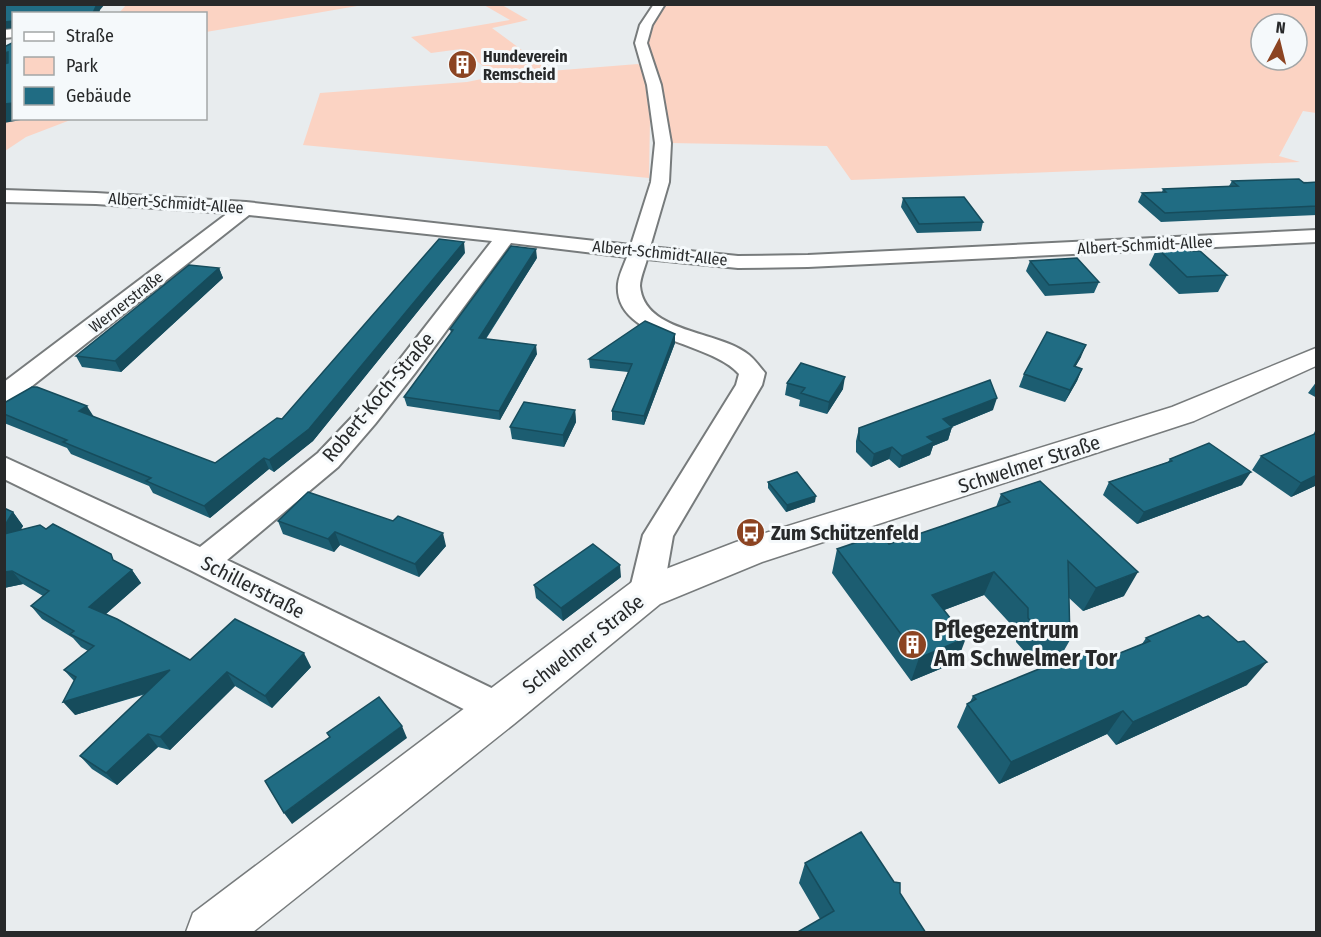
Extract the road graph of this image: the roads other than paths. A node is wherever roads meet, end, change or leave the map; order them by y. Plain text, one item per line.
1 (660, 4) edge
2 (4, 196) edge
3 (246, 208) junction
4 (1317, 236) edge
5 (505, 237) junction
6 (639, 251) junction
7 (1317, 356) edge
8 (4, 395) edge
9 (4, 467) edge
10 (203, 561) junction
11 (645, 593) junction
12 (499, 710) junction
13 (212, 933) edge

1 - 6 street
2 - 3 street, Albert-Schmidt-Allee
3 - 5 street, Albert-Schmidt-Allee
3 - 8 street, Wernerstraße
4 - 6 street, Albert-Schmidt-Allee
5 - 6 street, Albert-Schmidt-Allee
5 - 10 street, Robert-Koch-Straße
6 - 11 street
7 - 11 street, Schwelmer Straße
9 - 10 street, Schillerstraße
10 - 12 street, Schillerstraße
11 - 12 street, Schwelmer Straße
12 - 13 street, Schwelmer Straße

